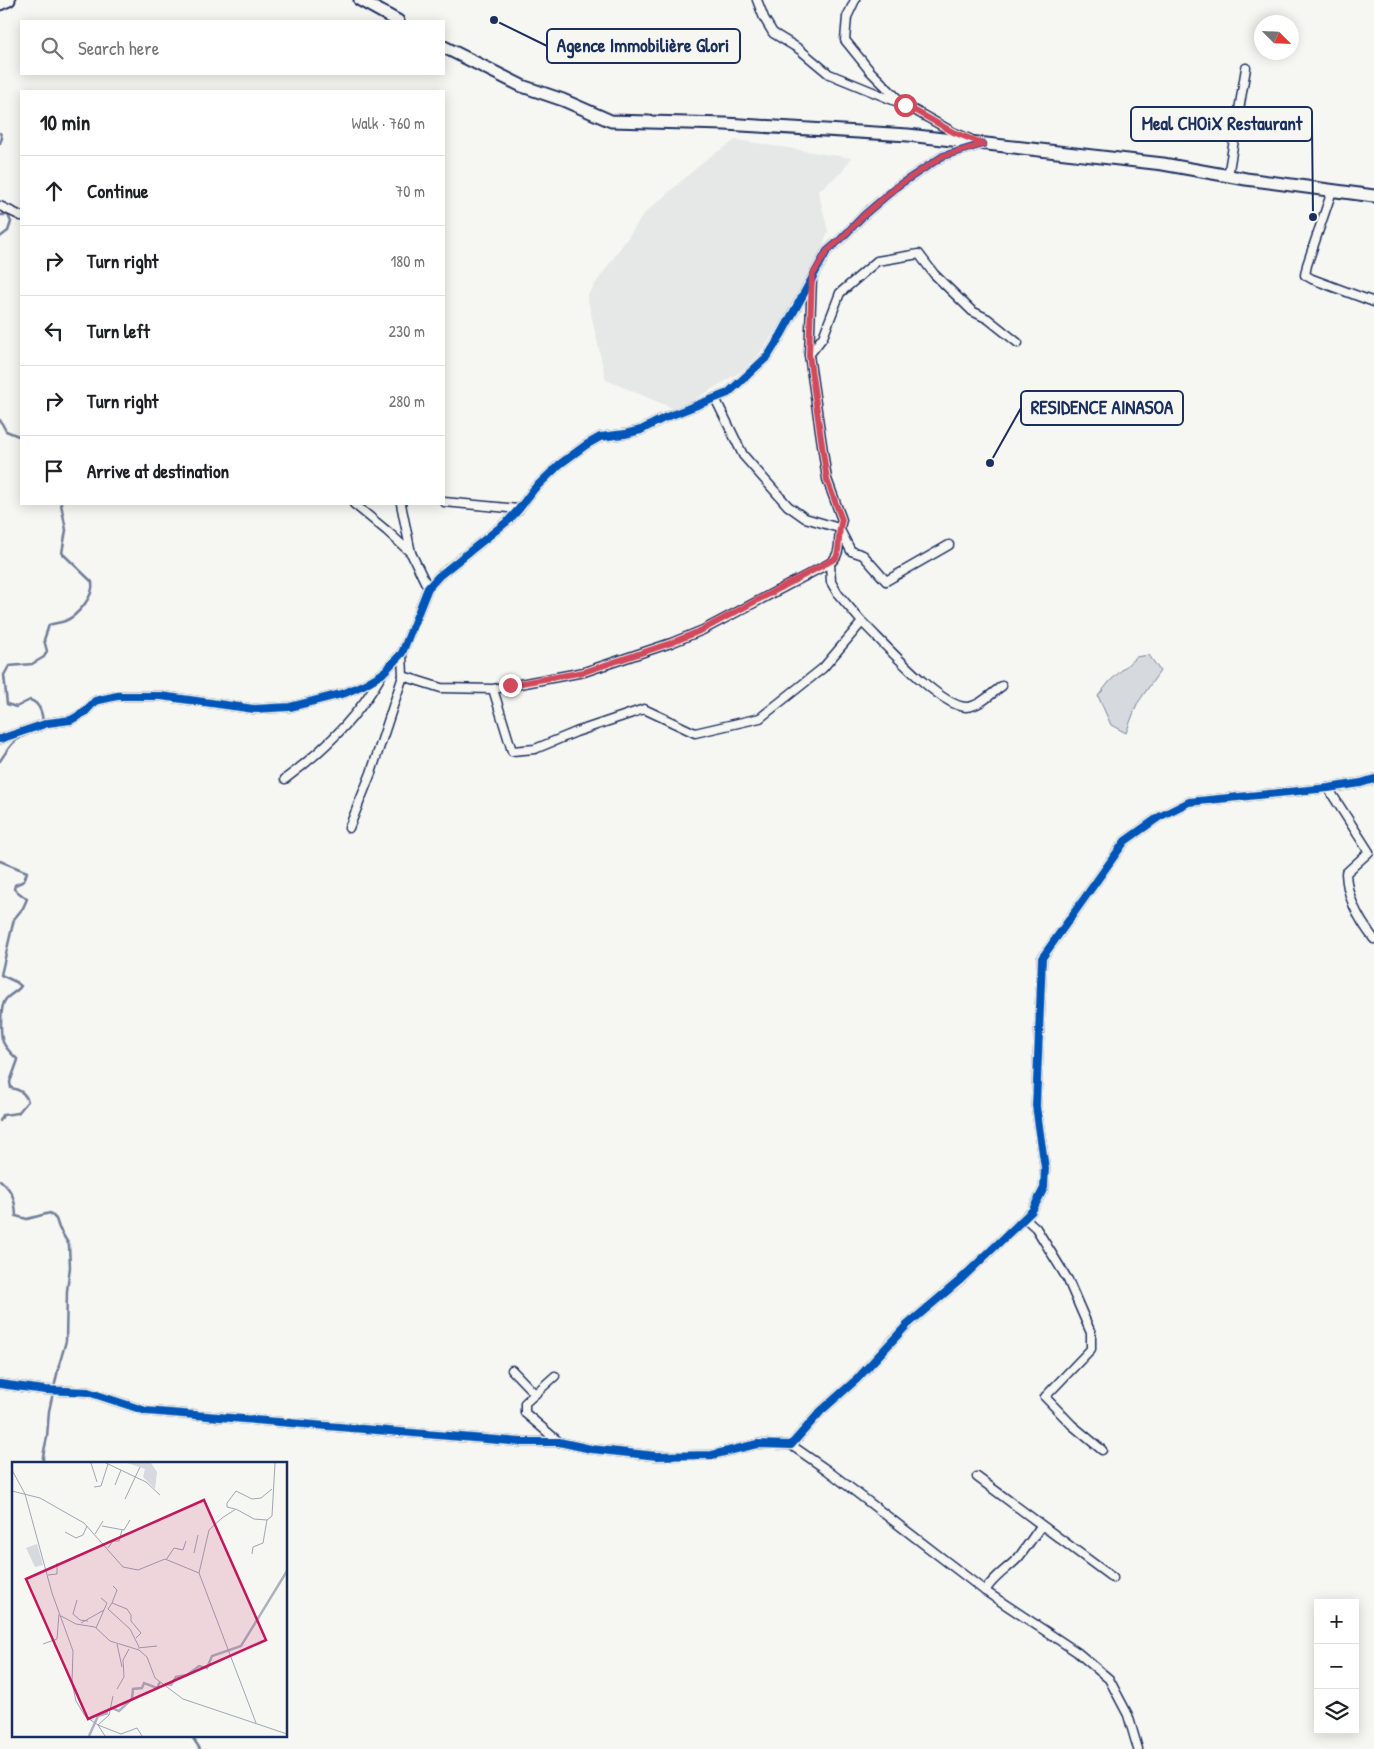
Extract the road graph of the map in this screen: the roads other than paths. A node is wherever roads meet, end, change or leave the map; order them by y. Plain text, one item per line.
1 (9, 0) edge
2 (360, 0) edge
3 (757, 0) edge
4 (855, 0) edge
5 (0, 4) edge
6 (396, 20) edge
7 (445, 47) edge
8 (1246, 68) dead end
9 (905, 105) junction
10 (984, 144) junction
11 (1228, 176) junction
12 (1332, 191) junction
13 (1374, 196) edge
14 (0, 206) edge
15 (20, 216) edge
16 (812, 276) junction
17 (1374, 302) edge
18 (1018, 344) dead end
19 (809, 355) junction
20 (715, 398) junction
21 (445, 502) edge
22 (355, 505) edge
23 (400, 505) edge
24 (519, 509) junction
25 (839, 528) junction
26 (950, 545) dead end
27 (411, 553) junction
28 (830, 563) junction
29 (428, 588) junction
30 (862, 622) junction
31 (402, 654) junction
32 (382, 674) junction
33 (403, 676) junction
34 (1002, 686) dead end
35 (493, 689) junction
36 (0, 739) edge
37 (285, 778) dead end
38 (1374, 779) edge
39 (1328, 788) junction
40 (349, 828) dead end
41 (1374, 939) edge
42 (1025, 1218) junction
43 (512, 1370) dead end
44 (555, 1376) dead end
45 (0, 1384) edge
46 (535, 1394) junction
47 (559, 1442) junction
48 (791, 1445) junction
49 (1102, 1450) dead end
50 (977, 1476) dead end
51 (1041, 1526) junction
52 (1113, 1578) dead end
53 (985, 1591) junction
54 (1138, 1749) edge

1 - 5 main road
2 - 6 main road
3 - 9 street
4 - 9 street
7 - 10 main road
8 - 11 street
9 - 10 street
10 - 11 main road
10 - 16 street
11 - 12 main road
12 - 13 main road
12 - 17 street
14 - 15 street
16 - 19 street
16 - 20 street
18 - 19 street
19 - 25 street
20 - 24 street
20 - 25 street
21 - 24 street
22 - 27 street
23 - 27 street
24 - 29 street
25 - 26 street
25 - 28 street
27 - 29 street
28 - 30 street
28 - 35 street
29 - 31 street
30 - 34 street
30 - 35 street
31 - 32 street
31 - 33 street
32 - 36 street
32 - 37 street
33 - 35 street
33 - 40 street
38 - 39 street
39 - 41 street
39 - 42 street
42 - 48 street
42 - 49 street
43 - 46 street
44 - 46 street
45 - 47 street
46 - 47 street
47 - 48 street
48 - 53 street
50 - 51 street
51 - 52 street
51 - 53 street
53 - 54 street

